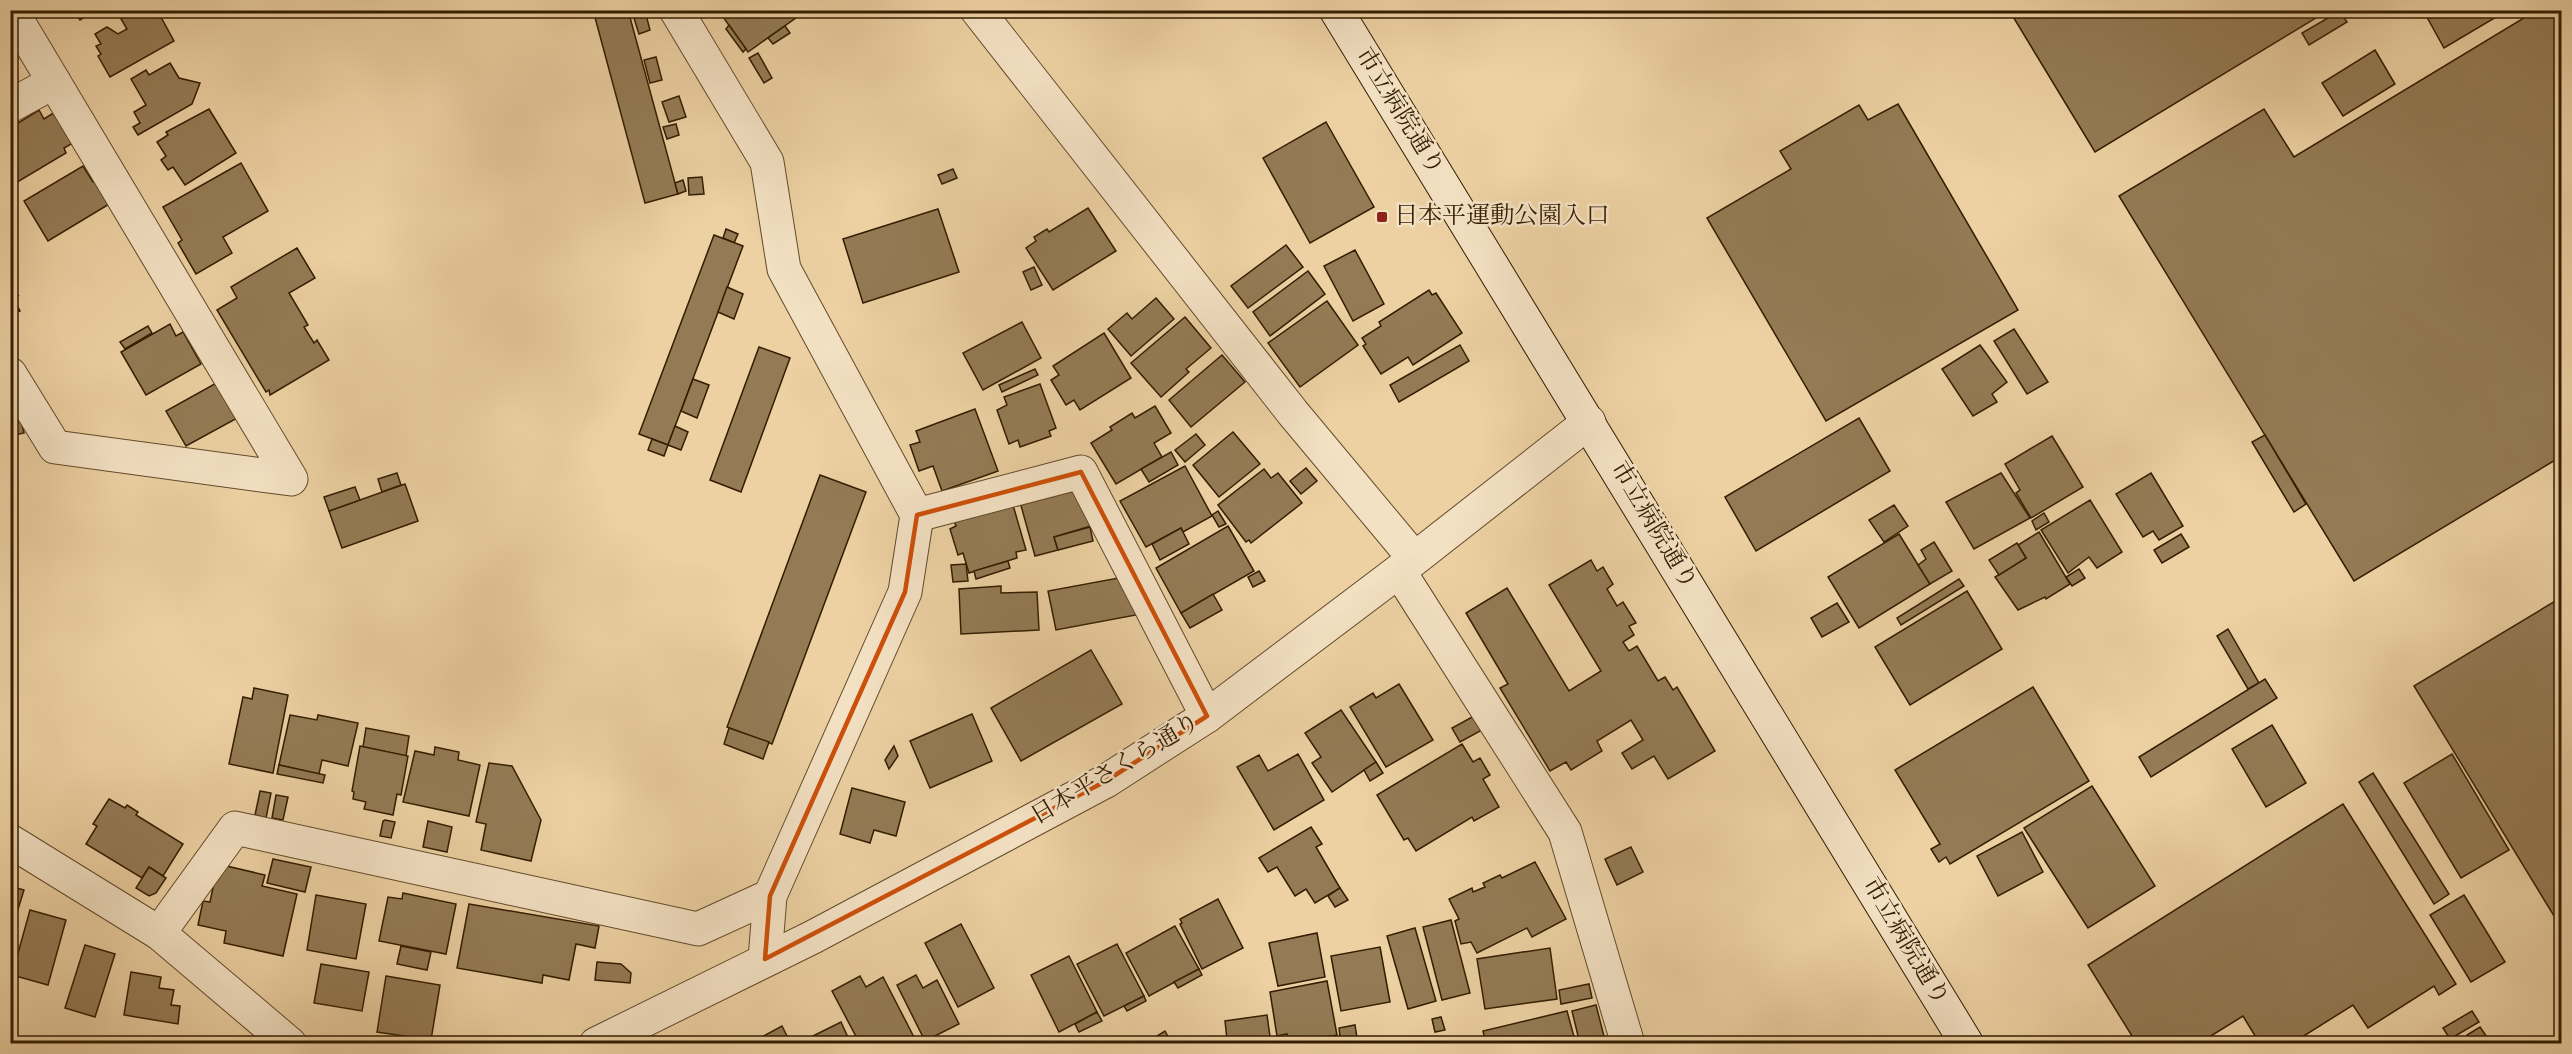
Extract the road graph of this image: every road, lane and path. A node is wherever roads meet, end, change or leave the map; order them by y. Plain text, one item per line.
1 (11, 10) edge
2 (676, 10) edge
3 (977, 10) edge
4 (1336, 10) edge
5 (54, 82) junction
6 (10, 106) edge
7 (10, 374) edge
8 (1590, 422) junction
9 (917, 515) junction
10 (1407, 564) junction
11 (1207, 716) junction
12 (10, 841) edge
13 (770, 896) junction
14 (159, 933) junction
15 (765, 959) junction
16 (290, 1044) edge
17 (596, 1044) edge
18 (1628, 1044) edge
19 (1967, 1044) edge

1 - 5 street
2 - 9 street
3 - 10 street
4 - 8 street, 市立病院通り
5 - 6 street
5 - 7 street
8 - 10 street, 日本平さくら通り
8 - 19 street, 市立病院通り
9 - 11 street
9 - 13 street
10 - 11 street, 日本平さくら通り
10 - 18 street
11 - 15 street, 日本平さくら通り
12 - 14 street
13 - 14 street
13 - 15 street
14 - 16 street
15 - 17 street, 日本平さくら通り

